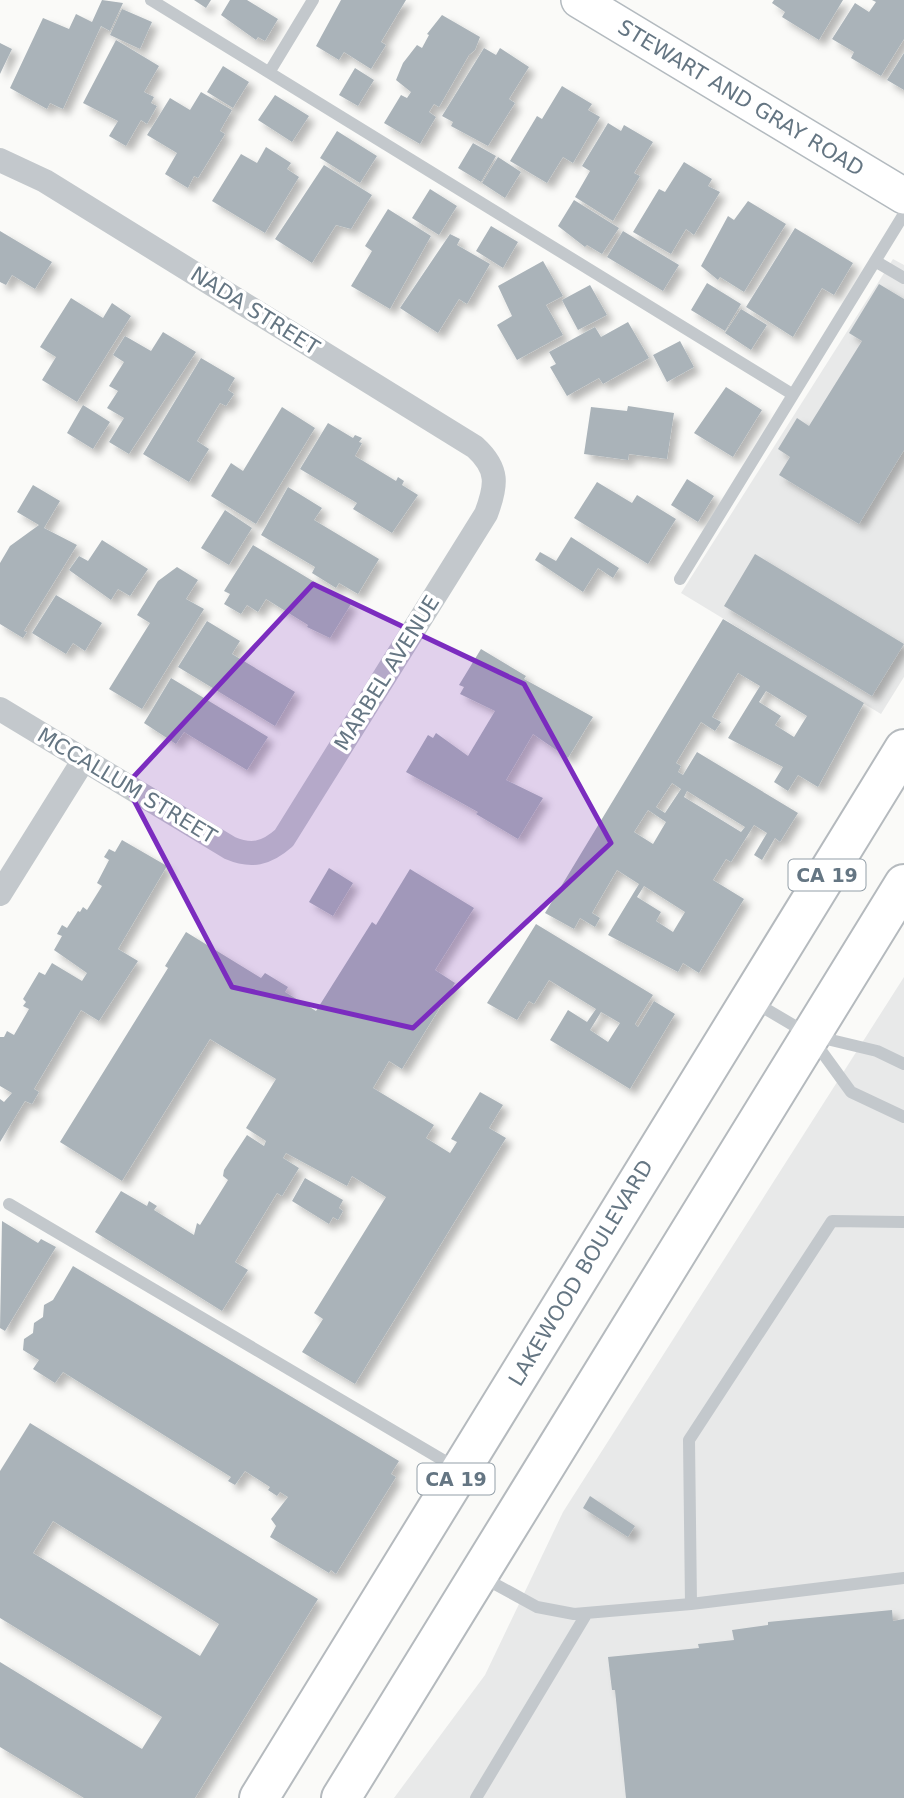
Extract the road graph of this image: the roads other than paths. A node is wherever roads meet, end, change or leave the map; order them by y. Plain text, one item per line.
1 (151, 0) edge
2 (313, 0) edge
3 (579, 0) edge
4 (270, 71) junction
5 (0, 160) edge
6 (902, 194) edge
7 (875, 261) junction
8 (904, 278) edge
9 (792, 394) junction
10 (495, 477) joint
11 (680, 579) dead end
12 (0, 709) edge
13 (904, 749) edge
14 (83, 761) junction
15 (258, 854) joint
16 (904, 884) edge
17 (0, 894) edge
18 (750, 1000) junction
19 (810, 1035) junction
20 (904, 1064) edge
21 (904, 1117) edge
22 (9, 1204) dead end
23 (904, 1222) edge
24 (462, 1471) junction
25 (479, 1575) junction
26 (904, 1578) edge
27 (691, 1604) junction
28 (587, 1613) junction
29 (258, 1798) edge
30 (341, 1798) edge
31 (476, 1798) edge

1 - 4 lane
2 - 4 lane
3 - 6 main road, STEWART AND GRAY ROAD
4 - 9 lane
5 - 10 street, NADA STREET
6 - 7 lane
7 - 8 lane
7 - 9 lane
9 - 11 lane
10 - 15 street, MARBEL AVENUE
12 - 14 street, MCCALLUM STREET
13 - 18 main road, LAKEWOOD BOULEVARD / CA 19
14 - 15 street, MCCALLUM STREET
14 - 17 street
16 - 19 main road, CA 19
18 - 19 lane
18 - 24 main road, LAKEWOOD BOULEVARD / CA 19
19 - 20 lane
19 - 21 lane
19 - 25 main road, CA 19
22 - 24 lane
23 - 27 lane
24 - 29 main road, LAKEWOOD BOULEVARD / CA 19
25 - 28 lane
25 - 30 main road, CA 19
26 - 27 lane
27 - 28 lane
28 - 31 lane

